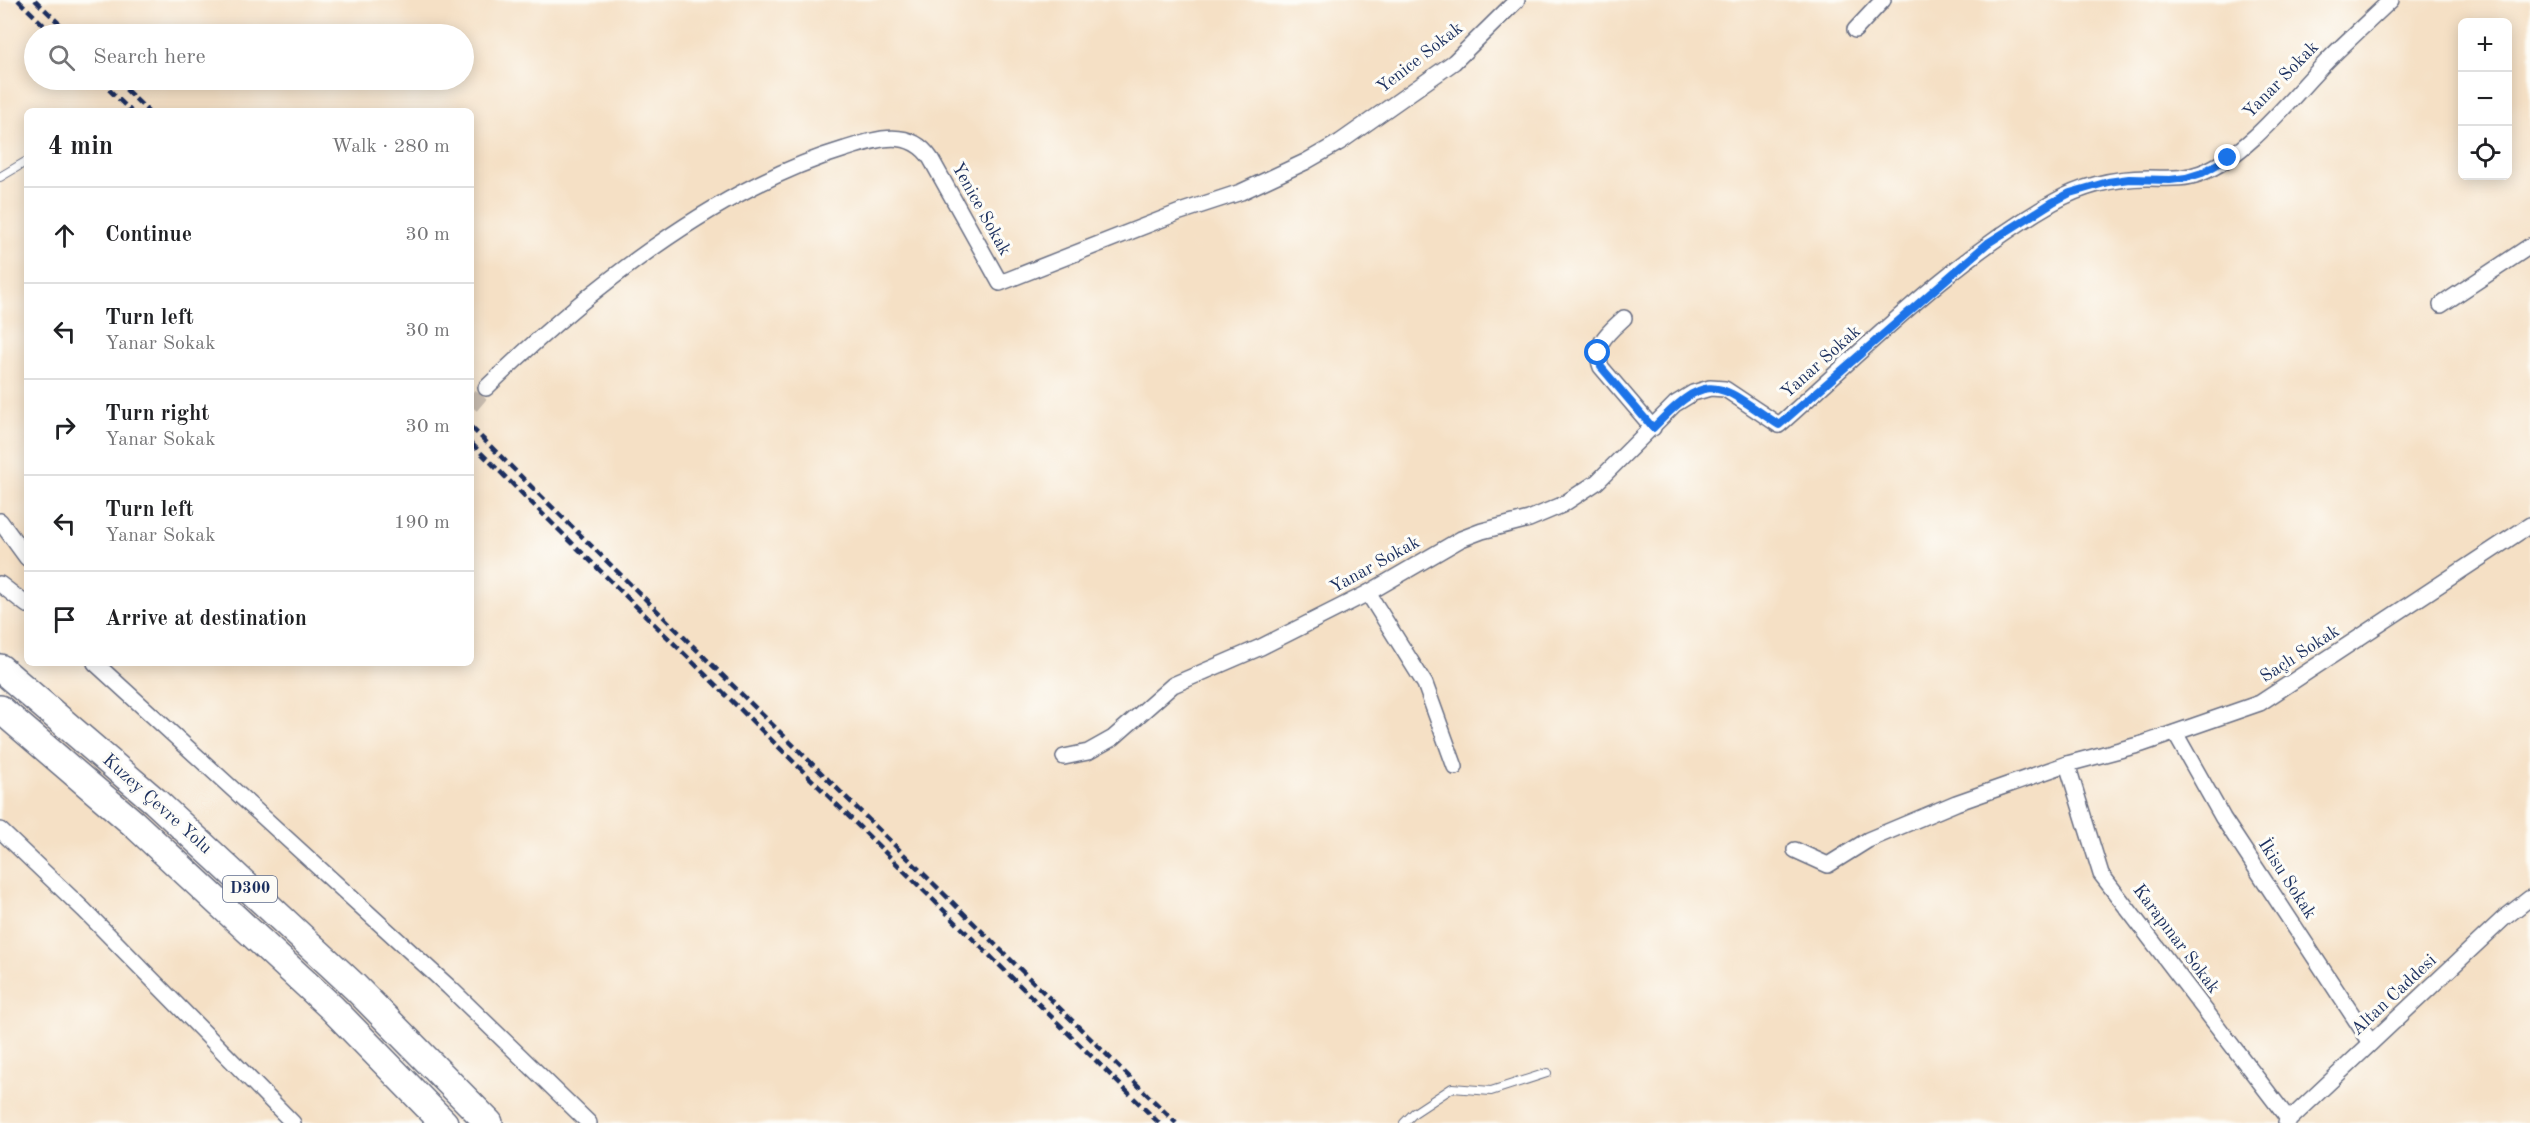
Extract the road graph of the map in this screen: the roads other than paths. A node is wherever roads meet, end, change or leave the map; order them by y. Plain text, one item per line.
1 (1517, 0) edge
2 (1883, 0) edge
3 (2391, 0) edge
4 (1855, 30) dead end
5 (24, 163) edge
6 (0, 177) edge
7 (2530, 246) edge
8 (2441, 305) dead end
9 (1624, 318) dead end
10 (486, 388) tunnel mouth
11 (1653, 428) junction
12 (0, 521) edge
13 (2530, 525) edge
14 (24, 554) edge
15 (0, 584) edge
16 (1368, 593) junction
17 (24, 603) edge
18 (98, 666) edge
19 (0, 668) edge
20 (0, 709) edge
21 (2175, 733) junction
22 (1064, 757) dead end
23 (2067, 764) junction
24 (1455, 767) dead end
25 (0, 830) edge
26 (1795, 850) dead end
27 (2530, 898) edge
28 (2371, 1043) junction
29 (1547, 1074) dead end
30 (2288, 1122) edge
31 (293, 1123) edge
32 (444, 1123) edge
33 (489, 1123) edge
34 (589, 1123) edge
35 (1404, 1123) edge

1 - 10 street, Yenice Sokak
2 - 4 street
3 - 11 street, Yanar Sokak
5 - 6 lane
7 - 8 street
9 - 11 street
11 - 16 street, Yanar Sokak
12 - 14 street
13 - 21 street, Saçlı Sokak
15 - 17 street
16 - 22 street, Yanar Sokak
16 - 24 street
18 - 34 street
19 - 33 highway, Kuzey Çevre Yolu / D300
20 - 32 highway, Kuzey Çevre Yolu / D300
21 - 23 street, Saçlı Sokak
21 - 28 street, İkisu Sokak
23 - 26 street, Saçlı Sokak
23 - 30 street, Karapınar Sokak
25 - 31 street
27 - 28 street, Altan Caddesi
28 - 30 street, Altan Caddesi
29 - 35 lane

